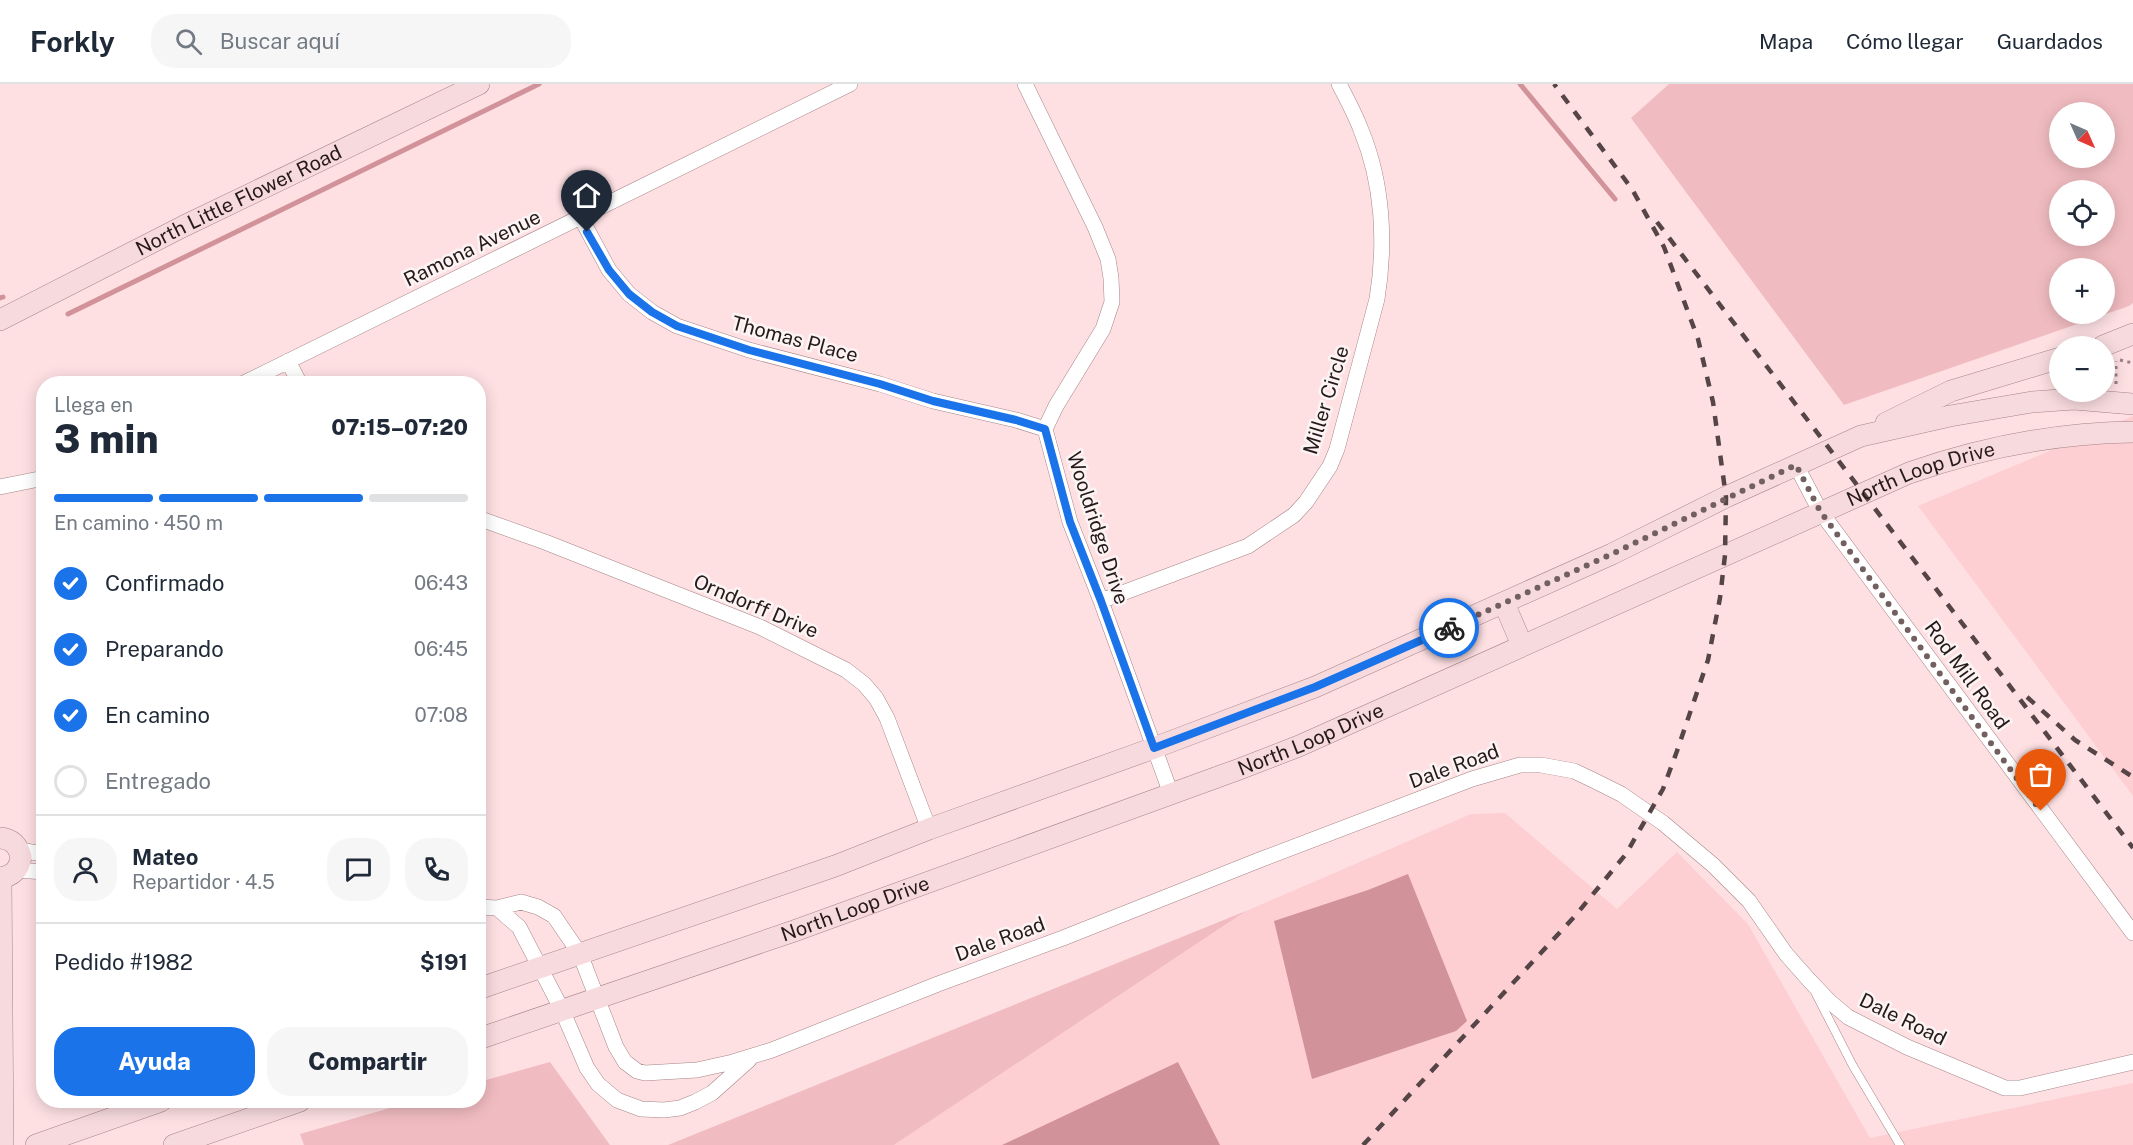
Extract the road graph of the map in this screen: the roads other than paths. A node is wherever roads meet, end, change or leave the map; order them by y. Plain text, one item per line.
1 (479, 84) edge
2 (850, 84) edge
3 (1025, 84) edge
4 (1339, 84) edge
5 (581, 218) junction
6 (0, 320) edge
7 (2133, 334) edge
8 (2115, 348) edge
9 (288, 361) junction
10 (2049, 361) edge
11 (258, 376) edge
12 (296, 376) edge
13 (2133, 404) edge
14 (1045, 429) junction
15 (2133, 432) edge
16 (1861, 436) junction
17 (1796, 465) junction
18 (36, 480) edge
19 (0, 487) edge
20 (1820, 511) junction
21 (486, 521) edge
22 (1101, 601) junction
23 (1504, 603) junction
24 (1522, 645) junction
25 (1154, 748) junction
26 (1171, 794) junction
27 (929, 829) junction
28 (0, 838) edge
29 (36, 857) edge
30 (9, 869) edge
31 (36, 871) edge
32 (486, 907) edge
33 (497, 908) junction
34 (2133, 933) edge
35 (580, 954) junction
36 (540, 968) junction
37 (1809, 980) junction
38 (486, 983) edge
39 (598, 998) junction
40 (562, 1010) junction
41 (486, 1036) edge
42 (754, 1056) junction
43 (2133, 1062) edge
44 (141, 1108) edge
45 (280, 1108) edge
46 (3, 1145) edge
47 (36, 1145) edge
48 (174, 1145) edge
49 (1900, 1145) edge

1 - 6 main road, North Little Flower Road
2 - 5 street, Ramona Avenue
3 - 14 street
4 - 22 street, Miller Circle
5 - 9 street, Ramona Avenue
5 - 14 street, Thomas Place
7 - 8 main road
9 - 11 street, Ramona Avenue
9 - 12 street
10 - 16 main road
13 - 16 main road
14 - 22 street, Wooldridge Drive
15 - 20 main road, North Loop Drive
16 - 17 main road
17 - 20 street, Rod Mill Road
17 - 23 main road
18 - 19 street
20 - 24 main road, North Loop Drive
20 - 34 street, Rod Mill Road
21 - 27 street, Orndorff Drive
22 - 25 street, Wooldridge Drive
23 - 24 main road
23 - 25 main road
24 - 26 main road, North Loop Drive
25 - 26 street, Wooldridge Drive
25 - 27 main road
26 - 39 main road, North Loop Drive
27 - 35 main road
28 - 30 main road
29 - 30 street
30 - 31 street
30 - 46 main road
32 - 33 street, Dale Road
33 - 35 street, Dale Road
33 - 36 street, Dale Road
35 - 36 main road
35 - 39 street, Dale Road
36 - 38 main road
36 - 40 street, Dale Road
37 - 42 street, Dale Road
37 - 43 street, Dale Road
37 - 49 lane
39 - 40 main road, North Loop Drive
39 - 42 street, Dale Road
40 - 41 main road, North Loop Drive
40 - 42 street, Dale Road
44 - 47 main road
45 - 48 main road

